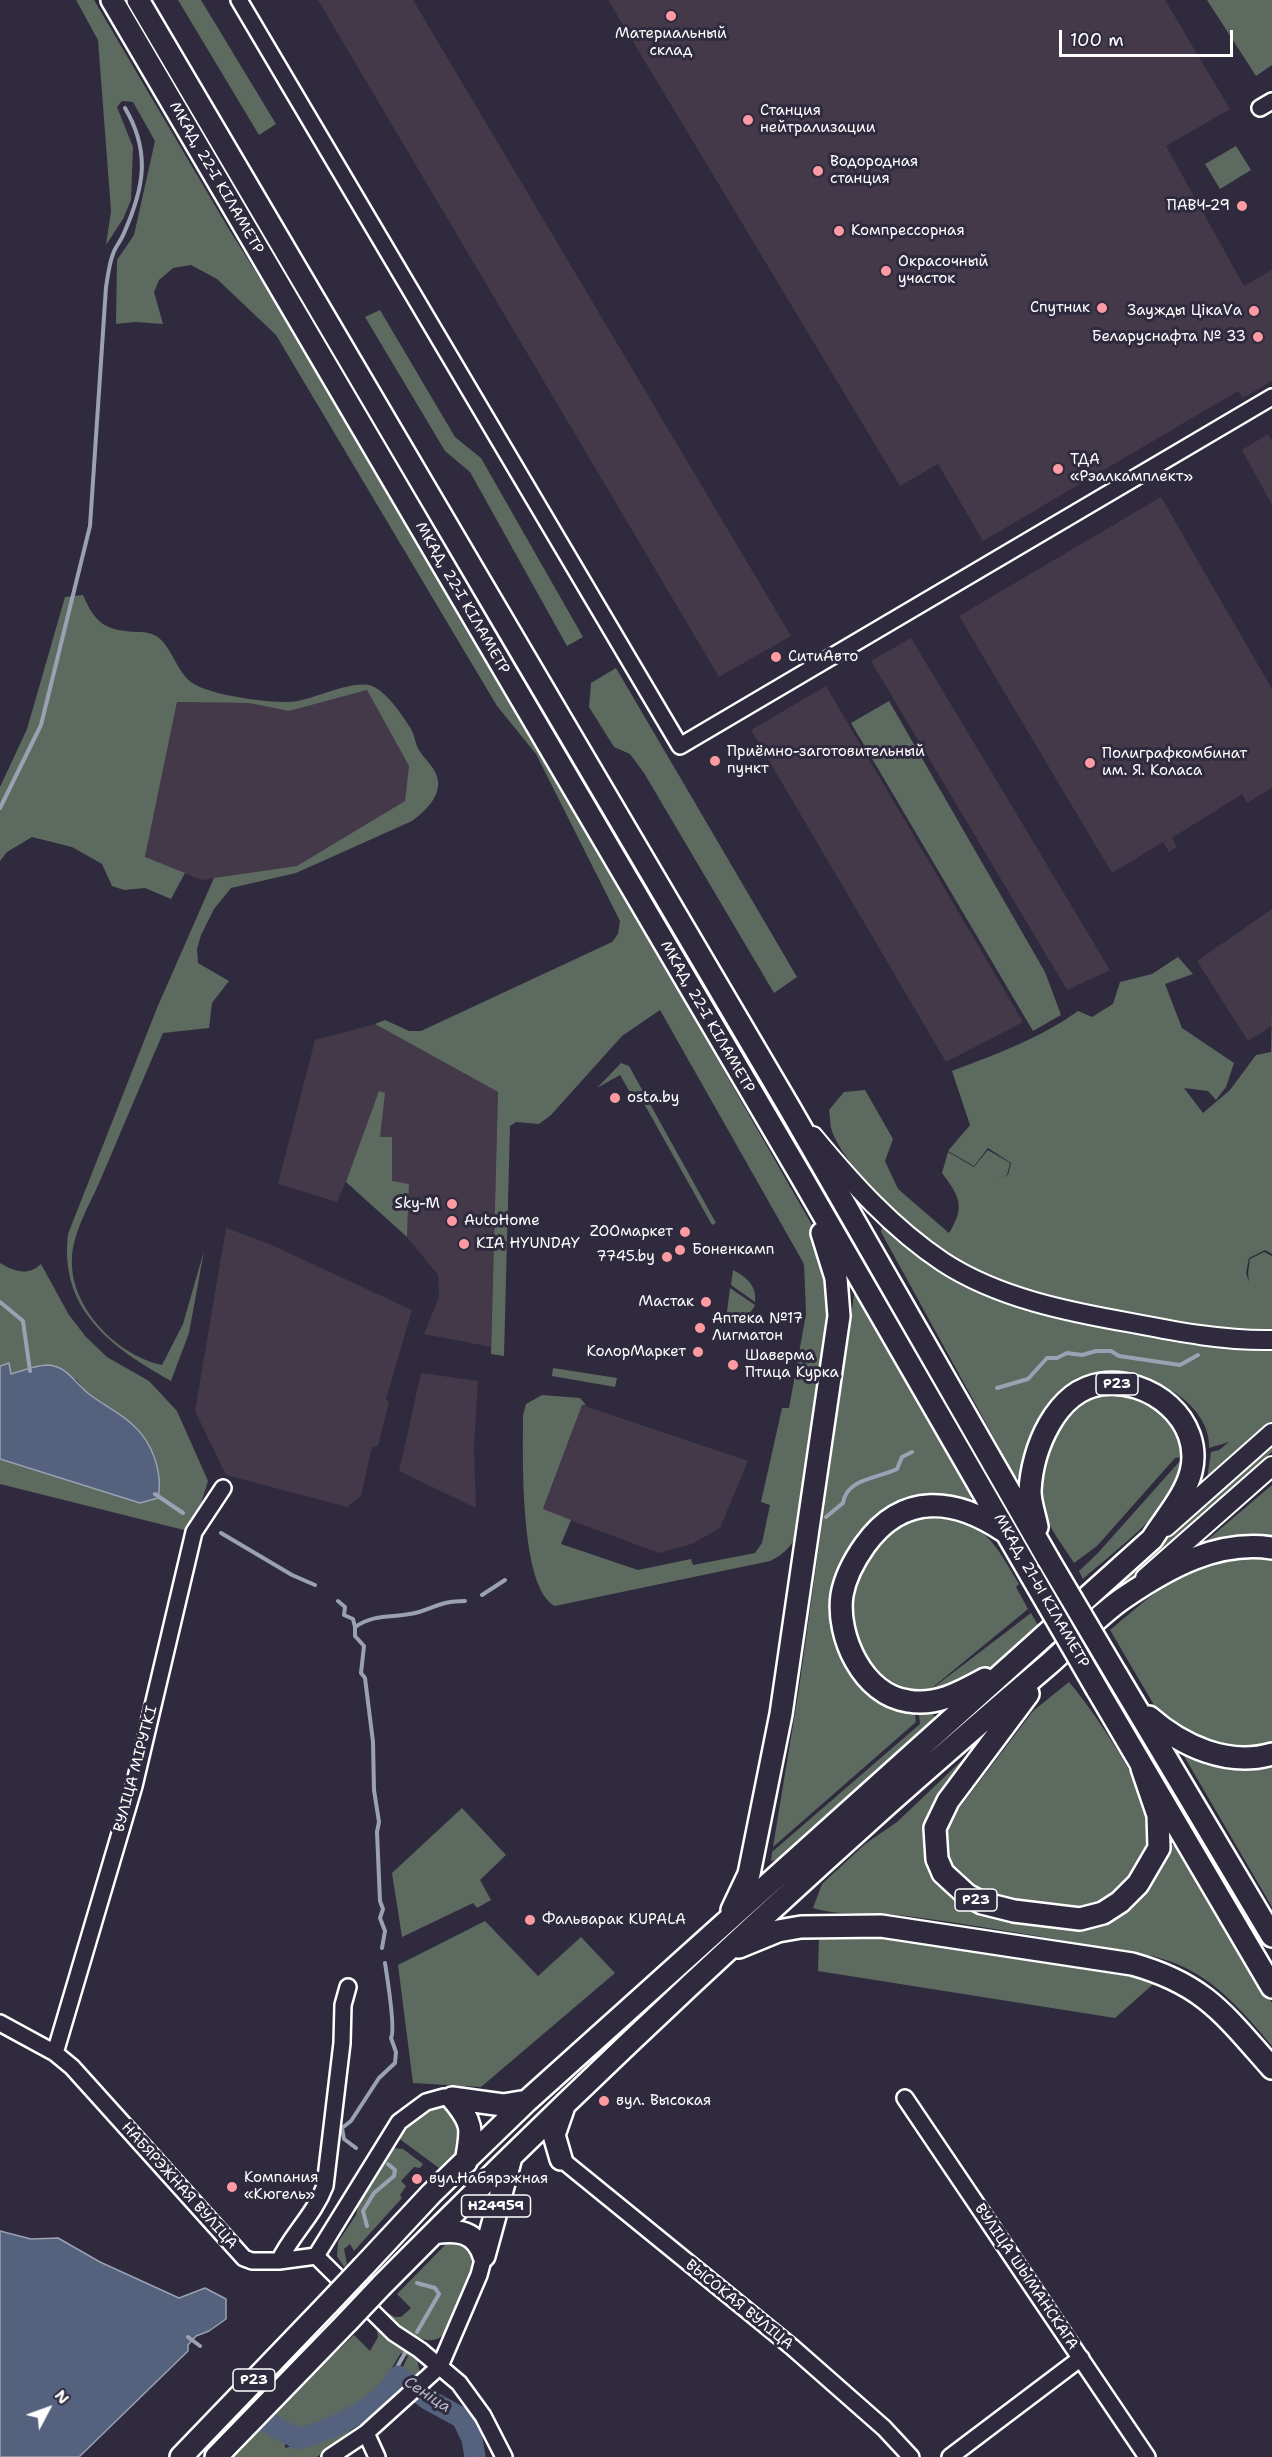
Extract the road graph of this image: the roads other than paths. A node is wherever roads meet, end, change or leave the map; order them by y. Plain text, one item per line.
1 (112, 0) edge
2 (138, 0) edge
3 (239, 0) edge
4 (1272, 397) edge
5 (789, 1107) junction
6 (801, 1176) junction
7 (832, 1182) joint
8 (812, 1195) joint
9 (1272, 1340) edge
10 (1272, 1433) edge
11 (1272, 1466) edge
12 (223, 1488) dead end
13 (1008, 1533) junction
14 (1152, 1539) junction
15 (1272, 1548) edge
16 (1044, 1552) junction
17 (1124, 1598) junction
18 (1057, 1657) junction
19 (1015, 1663) junction
20 (1134, 1704) junction
21 (1272, 1754) edge
22 (1142, 1768) junction
23 (728, 1919) junction
24 (1272, 1936) edge
25 (724, 1953) junction
26 (1272, 1986) edge
27 (348, 1987) dead end
28 (0, 2023) edge
29 (55, 2053) junction
30 (1272, 2068) edge
31 (452, 2098) junction
32 (904, 2098) dead end
33 (527, 2101) junction
34 (563, 2107) junction
35 (511, 2157) junction
36 (561, 2159) junction
37 (466, 2162) junction
38 (434, 2233) junction
39 (316, 2256) junction
40 (484, 2256) junction
41 (279, 2261) junction
42 (1081, 2358) junction
43 (440, 2366) junction
44 (366, 2433) junction
45 (181, 2457) edge
46 (216, 2457) edge
47 (330, 2457) edge
48 (377, 2457) edge
49 (504, 2457) edge
50 (911, 2457) edge
51 (950, 2457) edge
52 (1147, 2457) edge

1 - 6 highway, МКАД, 22-І КІЛАМЕТР
2 - 5 highway, МКАД, 22-І КІЛАМЕТР
3 - 4 street
5 - 7 highway, МКАД, 22-І КІЛАМЕТР
5 - 9 main road
6 - 8 highway, МКАД, 22-І КІЛАМЕТР
6 - 23 highway, Р23
7 - 16 highway, МКАД, 21-Ы КІЛАМЕТР
8 - 13 highway, МКАД, 21-Ы КІЛАМЕТР
10 - 14 main road, Р23
11 - 17 main road, Р23
12 - 29 street, ВУЛІЦА МІРУТКІ
13 - 19 highway, Р23
13 - 22 highway, МКАД, 21-Ы КІЛАМЕТР, bridge
14 - 16 highway, Р23
14 - 19 highway, Р23
15 - 17 highway, Р23
16 - 20 highway, МКАД, 21-Ы КІЛАМЕТР, bridge
17 - 18 highway, Р23
18 - 22 highway, Р23
18 - 25 highway, Р23
19 - 23 highway, Р23
20 - 21 highway
20 - 24 highway, МКАД, 21-Ы КІЛАМЕТР
22 - 26 highway, МКАД, 21-Ы КІЛАМЕТР
23 - 33 highway, Р23
25 - 30 highway, Р23
25 - 34 highway, Р23
27 - 41 street
28 - 29 street, НАБЯРЭЖНАЯ ВУЛІЦА
29 - 41 street, НАБЯРЭЖНАЯ ВУЛІЦА
31 - 33 highway
31 - 37 highway
31 - 39 street
32 - 42 street, ВУЛІЦА ШЫМАНСКАГА
33 - 37 highway, Р23
34 - 35 highway, Р23
34 - 36 highway
35 - 36 highway
35 - 38 highway, Р23
35 - 40 highway, Н24959
36 - 50 street, ВЫСОКАЯ ВУЛІЦА
37 - 45 highway, Р23, bridge
38 - 40 highway, Н24959
38 - 46 highway, Р23, bridge
39 - 41 street, НАБЯРЭЖНАЯ ВУЛІЦА
39 - 43 street
40 - 43 street, Н24959
42 - 51 street
42 - 52 street, ВУЛІЦА ШЫМАНСКАГА
43 - 44 street
43 - 49 street
44 - 47 street
44 - 48 street

